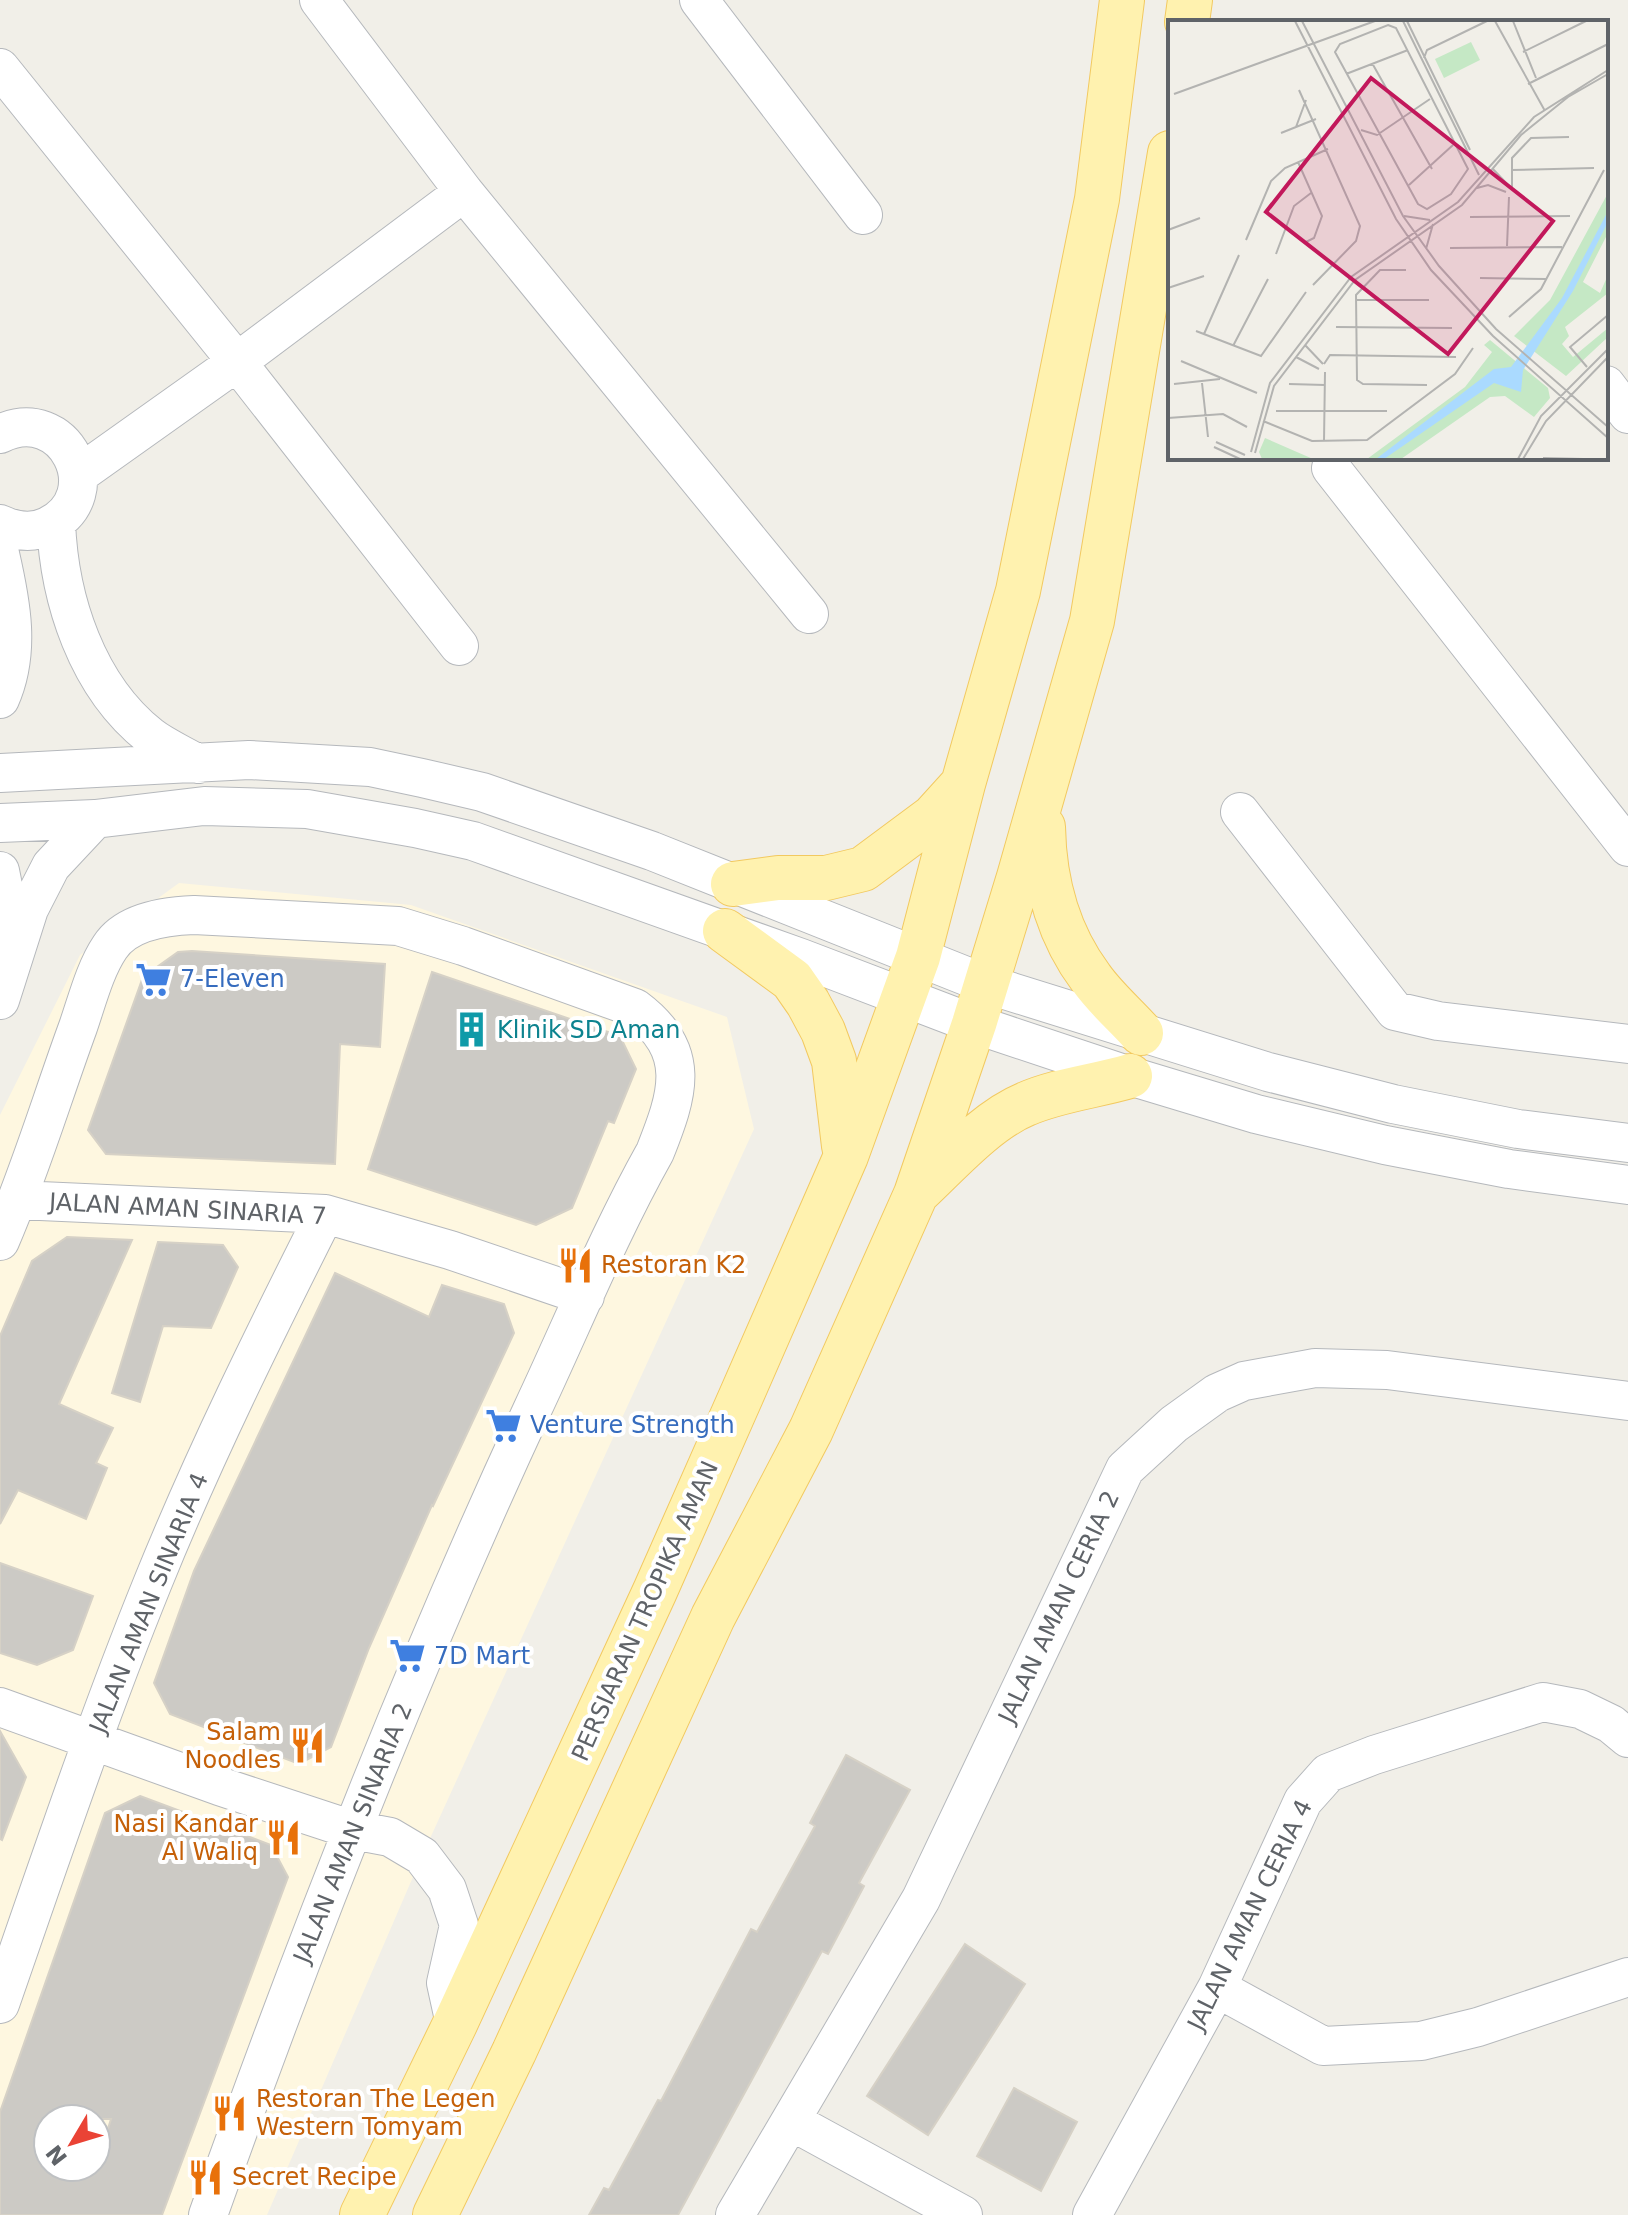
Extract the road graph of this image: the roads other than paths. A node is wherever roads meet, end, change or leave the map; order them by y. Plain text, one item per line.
1 (319, 0) edge
2 (699, 0) edge
3 (1122, 0) edge
4 (1190, 0) edge
5 (1187, 20) edge
6 (0, 68) edge
7 (1168, 165) edge
8 (464, 192) junction
9 (863, 215) dead end
10 (237, 362) junction
11 (1608, 388) edge
12 (1628, 414) edge
13 (0, 434) edge
14 (1331, 468) dead end
15 (78, 475) junction
16 (56, 522) junction
17 (0, 524) edge
18 (0, 554) edge
19 (809, 614) dead end
20 (459, 646) dead end
21 (0, 699) edge
22 (198, 764) junction
23 (0, 773) edge
24 (963, 784) junction
25 (1043, 789) junction
26 (1240, 812) dead end
27 (95, 819) junction
28 (0, 823) edge
29 (1628, 847) edge
30 (0, 871) edge
31 (733, 884) junction
32 (0, 920) edge
33 (725, 931) junction
34 (911, 977) junction
35 (0, 1000) edge
36 (980, 1004) junction
37 (1141, 1033) junction
38 (1628, 1044) edge
39 (1130, 1076) junction
40 (1628, 1143) edge
41 (846, 1156) junction
42 (1628, 1185) edge
43 (916, 1194) junction
44 (18, 1200) junction
45 (325, 1214) junction
46 (0, 1241) edge
47 (585, 1296) junction
48 (1628, 1401) edge
49 (0, 1707) edge
50 (1628, 1738) edge
51 (94, 1740) junction
52 (353, 1830) junction
53 (1628, 1977) edge
54 (1217, 1988) junction
55 (0, 2004) edge
56 (455, 2024) junction
57 (791, 2121) junction
58 (208, 2215) edge
59 (362, 2215) edge
60 (435, 2215) edge
61 (735, 2215) edge
62 (963, 2215) edge
63 (1092, 2215) edge

1 - 8 street
2 - 9 street
3 - 24 main road, PERSIARAN TROPIKA AMAN
4 - 5 main road
6 - 10 street
7 - 25 main road
8 - 10 street
8 - 19 street
10 - 15 street
10 - 20 street
11 - 12 street
13 - 15 street
14 - 29 street
15 - 16 street
16 - 17 street
16 - 22 street
18 - 21 street
22 - 23 street
22 - 31 street
24 - 31 main road
24 - 34 main road, PERSIARAN TROPIKA AMAN
25 - 36 main road
25 - 37 main road
26 - 38 street
27 - 28 street
27 - 33 street
27 - 35 street
30 - 32 street
31 - 34 street
33 - 34 street
33 - 41 main road
34 - 36 street
34 - 41 main road, PERSIARAN TROPIKA AMAN
36 - 37 street
36 - 39 street
36 - 43 main road
37 - 40 street
39 - 42 street
39 - 43 main road
41 - 56 main road, PERSIARAN TROPIKA AMAN
43 - 60 main road
44 - 45 street, JALAN AMAN SINARIA 7
44 - 46 street
44 - 47 street, JALAN AMAN SINARIA 2
45 - 47 street, JALAN AMAN SINARIA 7
45 - 51 street, JALAN AMAN SINARIA 4
47 - 52 street, JALAN AMAN SINARIA 2
48 - 57 street, JALAN AMAN CERIA 2
49 - 51 street
50 - 54 street, JALAN AMAN CERIA 4
51 - 52 street
51 - 55 street, JALAN AMAN SINARIA 4
52 - 56 street
52 - 58 street, JALAN AMAN SINARIA 2
53 - 54 street
54 - 63 street, JALAN AMAN CERIA 4
56 - 59 main road, PERSIARAN TROPIKA AMAN
57 - 61 street, JALAN AMAN CERIA 2
57 - 62 street

